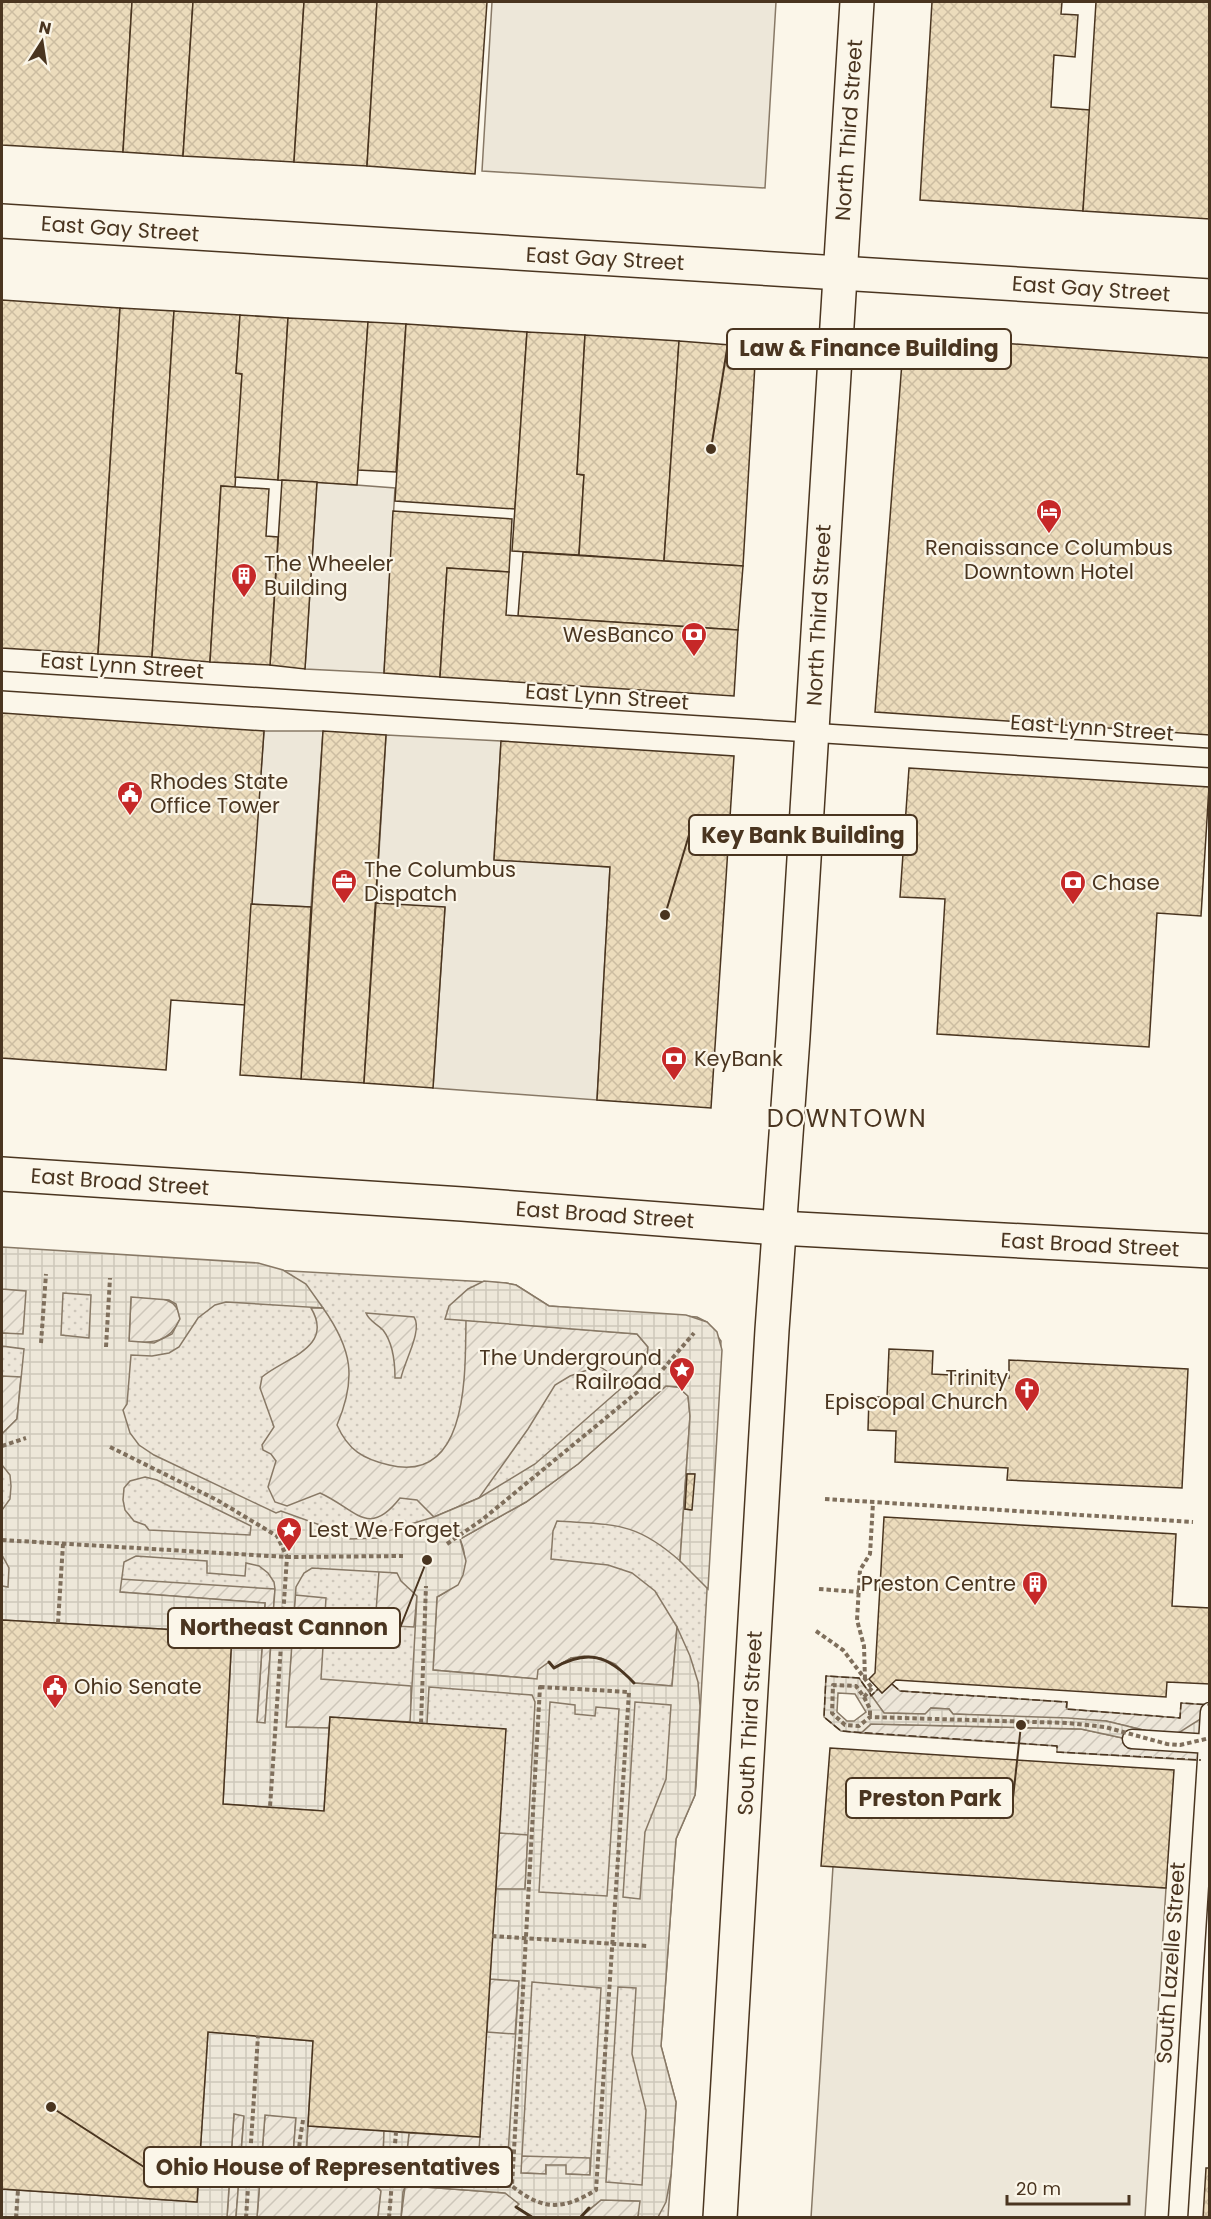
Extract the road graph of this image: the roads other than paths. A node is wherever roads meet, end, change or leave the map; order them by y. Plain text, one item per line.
1 (857, 2) edge
2 (2, 221) edge
3 (840, 273) junction
4 (1209, 296) edge
5 (2, 681) edge
6 (812, 733) junction
7 (1209, 758) edge
8 (2, 1174) edge
9 (779, 1228) junction
10 (1209, 1251) edge
11 (1209, 1712) edge
12 (1132, 1739) dead end
13 (1209, 1742) edge
14 (720, 2217) edge
15 (1178, 2217) edge

1 - 3 main road, North Third Street
2 - 3 main road, East Gay Street
3 - 4 main road, East Gay Street
3 - 6 main road, North Third Street
5 - 6 lane, East Lynn Street
6 - 7 lane, East Lynn Street
6 - 9 main road, North Third Street
8 - 9 main road, East Broad Street
9 - 10 main road, East Broad Street
9 - 14 main road, South Third Street
11 - 13 lane, South Lazelle Street
12 - 13 lane
13 - 15 lane, South Lazelle Street

